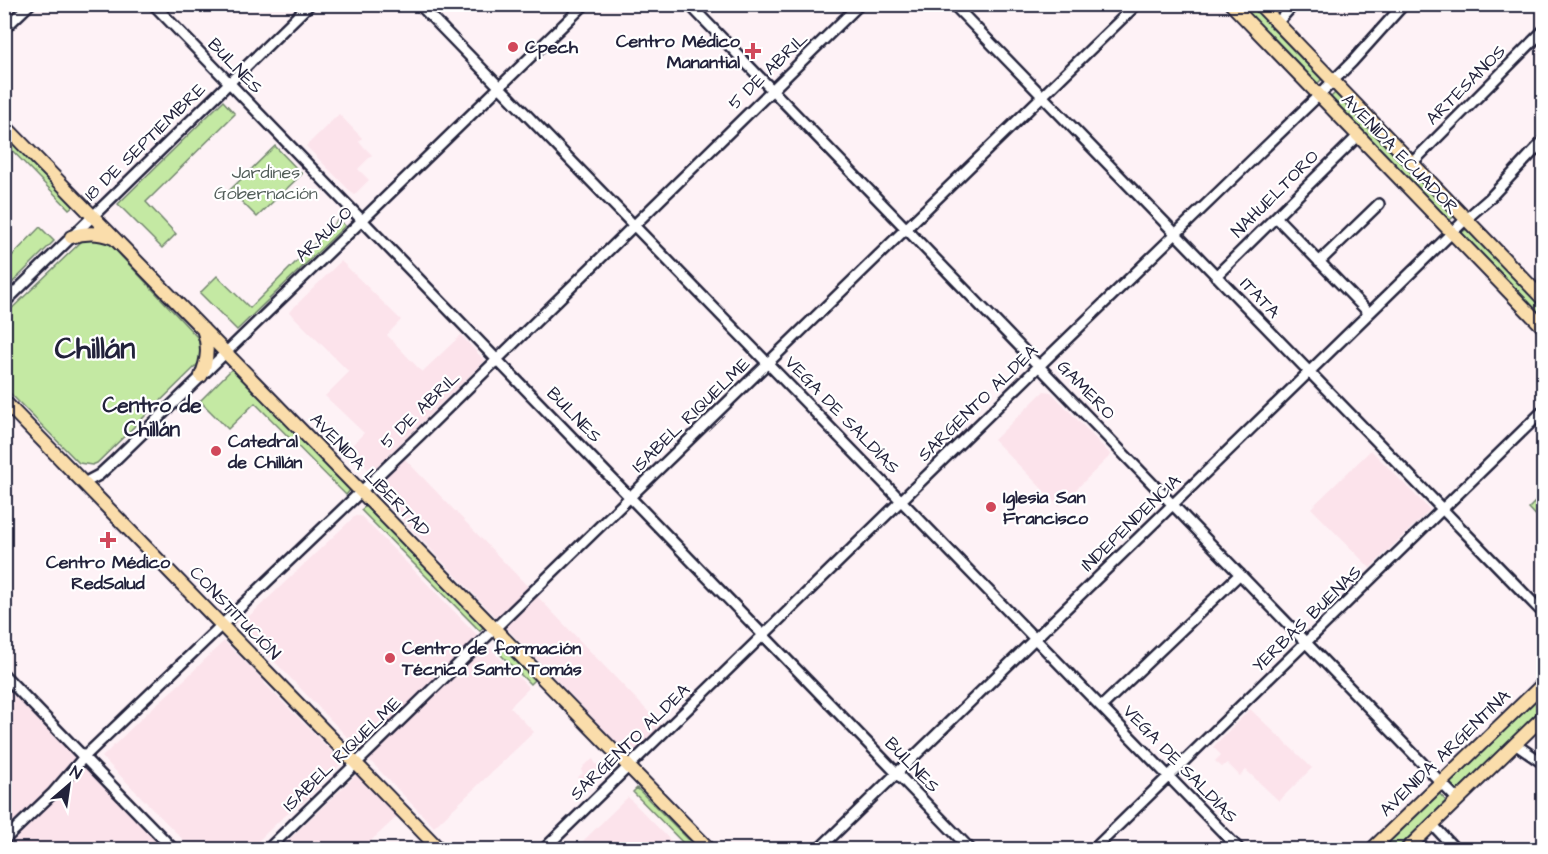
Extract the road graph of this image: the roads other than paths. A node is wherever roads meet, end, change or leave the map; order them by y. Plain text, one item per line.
1 (30, 4) edge
2 (153, 4) edge
3 (309, 4) edge
4 (419, 4) edge
5 (585, 4) edge
6 (689, 4) edge
7 (860, 4) edge
8 (953, 4) edge
9 (1137, 4) edge
10 (1231, 4) edge
11 (1259, 4) edge
12 (1294, 4) edge
13 (1404, 4) edge
14 (1277, 23) junction
15 (4, 29) edge
16 (1544, 30) edge
17 (1333, 81) junction
18 (229, 83) junction
19 (499, 87) junction
20 (772, 90) junction
21 (1319, 96) junction
22 (1042, 97) junction
23 (4, 125) edge
24 (1358, 136) junction
25 (1544, 140) edge
26 (1412, 164) junction
27 (1379, 204) dead end
28 (93, 216) junction
29 (1276, 217) junction
30 (1466, 219) junction
31 (362, 220) junction
32 (634, 225) junction
33 (907, 228) junction
34 (1452, 232) junction
35 (1175, 234) junction
36 (71, 237) junction
37 (117, 240) junction
38 (1319, 262) junction
39 (1216, 276) junction
40 (1544, 300) edge
41 (4, 303) edge
42 (1369, 313) junction
43 (1542, 325) edge
44 (203, 328) junction
45 (226, 352) junction
46 (496, 359) junction
47 (768, 363) junction
48 (1039, 366) junction
49 (1309, 372) junction
50 (201, 376) junction
51 (4, 401) edge
52 (1544, 410) edge
53 (84, 483) junction
54 (361, 491) junction
55 (630, 497) junction
56 (902, 500) junction
57 (1173, 504) junction
58 (1442, 509) junction
59 (1240, 574) junction
60 (1541, 607) edge
61 (222, 625) junction
62 (494, 628) junction
63 (763, 635) junction
64 (1035, 638) junction
65 (1306, 643) junction
66 (4, 675) edge
67 (1544, 683) edge
68 (1102, 706) junction
69 (1544, 716) edge
70 (1515, 744) junction
71 (84, 757) junction
72 (357, 763) junction
73 (1544, 764) edge
74 (629, 766) junction
75 (897, 773) junction
76 (1169, 776) junction
77 (1441, 782) junction
78 (1457, 799) junction
79 (1432, 824) junction
80 (4, 840) edge
81 (174, 849) edge
82 (267, 849) edge
83 (440, 849) edge
84 (543, 849) edge
85 (710, 849) edge
86 (818, 849) edge
87 (971, 849) edge
88 (1093, 849) edge
89 (1240, 849) edge
90 (1371, 849) edge
91 (1406, 849) edge
92 (1456, 849) edge

1 - 15 street
2 - 18 street, BULNES
3 - 18 street, 18 DE SEPTIEMBRE
4 - 19 street, VEGA DE SALDÍAS
5 - 19 street, ARAUCO
6 - 20 street, GAMERO
7 - 20 street, 5 DE ABRIL
8 - 22 street, ITATA
9 - 22 street, ISABEL RIQUELME
10 - 21 main road, AVENIDA ECUADOR
11 - 14 main road, AVENIDA ECUADOR
12 - 14 street
13 - 17 street, SARGENTO ALDEA
14 - 17 main road, AVENIDA ECUADOR
16 - 26 street, ARTESANOS
17 - 21 street, SARGENTO ALDEA
17 - 26 main road, AVENIDA ECUADOR
18 - 28 street, 18 DE SEPTIEMBRE
18 - 31 street, BULNES
19 - 31 street, ARAUCO
19 - 32 street, VEGA DE SALDÍAS
20 - 32 street, 5 DE ABRIL
20 - 33 street, GAMERO
21 - 24 main road, AVENIDA ECUADOR
21 - 35 street, SARGENTO ALDEA
22 - 33 street, ISABEL RIQUELME
22 - 35 street, ITATA
23 - 28 main road, AVENIDA LIBERTAD
24 - 29 street, NAHUELTORO
24 - 34 main road, AVENIDA ECUADOR
25 - 30 street, INDEPENDENCIA
26 - 30 main road, AVENIDA ECUADOR
27 - 38 street
28 - 36 street, 18 DE SEPTIEMBRE
28 - 37 main road, AVENIDA LIBERTAD
29 - 38 street
29 - 39 street, NAHUELTORO
30 - 34 street, INDEPENDENCIA
30 - 40 main road, AVENIDA ECUADOR
31 - 45 street, ARAUCO
31 - 46 street, BULNES
32 - 46 street, 5 DE ABRIL
32 - 47 street, VEGA DE SALDÍAS
33 - 47 street, ISABEL RIQUELME
33 - 48 street, GAMERO
34 - 42 street, INDEPENDENCIA
34 - 43 main road, AVENIDA ECUADOR
35 - 39 street, ITATA
35 - 48 street, SARGENTO ALDEA
36 - 37 main road
36 - 41 street, 18 DE SEPTIEMBRE
37 - 44 main road, AVENIDA LIBERTAD
38 - 42 street
39 - 49 street, ITATA
42 - 49 street, INDEPENDENCIA
44 - 45 main road, AVENIDA LIBERTAD
44 - 50 main road
45 - 50 street, ARAUCO
45 - 54 main road, AVENIDA LIBERTAD
46 - 54 street, 5 DE ABRIL
46 - 55 street, BULNES
47 - 55 street, ISABEL RIQUELME
47 - 56 street, VEGA DE SALDÍAS
48 - 56 street, SARGENTO ALDEA
48 - 57 street, GAMERO
49 - 57 street, INDEPENDENCIA
49 - 58 street, ITATA
50 - 53 street, ARAUCO
51 - 53 main road, CONSTITUCIÓN
52 - 58 street, YERBAS BUENAS
53 - 61 main road, CONSTITUCIÓN
54 - 61 street, 5 DE ABRIL
54 - 62 main road, AVENIDA LIBERTAD
55 - 62 street, ISABEL RIQUELME
55 - 63 street, BULNES
56 - 63 street, SARGENTO ALDEA
56 - 64 street, VEGA DE SALDÍAS
57 - 59 street, GAMERO
57 - 64 street, INDEPENDENCIA
58 - 60 street, ITATA
58 - 65 street, YERBAS BUENAS
59 - 65 street, GAMERO
59 - 68 street
61 - 71 street, 5 DE ABRIL
61 - 72 main road, CONSTITUCIÓN
62 - 72 street, ISABEL RIQUELME
62 - 74 main road, AVENIDA LIBERTAD
63 - 74 street, SARGENTO ALDEA
63 - 75 street, BULNES
64 - 68 street, VEGA DE SALDÍAS
64 - 75 street, INDEPENDENCIA
65 - 76 street, YERBAS BUENAS
65 - 77 street, GAMERO
66 - 71 street
67 - 77 main road, AVENIDA ARGENTINA
68 - 76 street, VEGA DE SALDÍAS
69 - 70 main road
70 - 73 street
70 - 78 main road
71 - 80 street, 5 DE ABRIL
71 - 81 street
72 - 82 street, ISABEL RIQUELME
72 - 83 main road, CONSTITUCIÓN
74 - 84 street, SARGENTO ALDEA
74 - 85 main road, AVENIDA LIBERTAD
75 - 86 street, INDEPENDENCIA
75 - 87 street, BULNES
76 - 88 street, YERBAS BUENAS
76 - 89 street, VEGA DE SALDÍAS
77 - 78 street, GAMERO
77 - 90 main road, AVENIDA ARGENTINA
78 - 79 main road
79 - 91 main road
79 - 92 street

